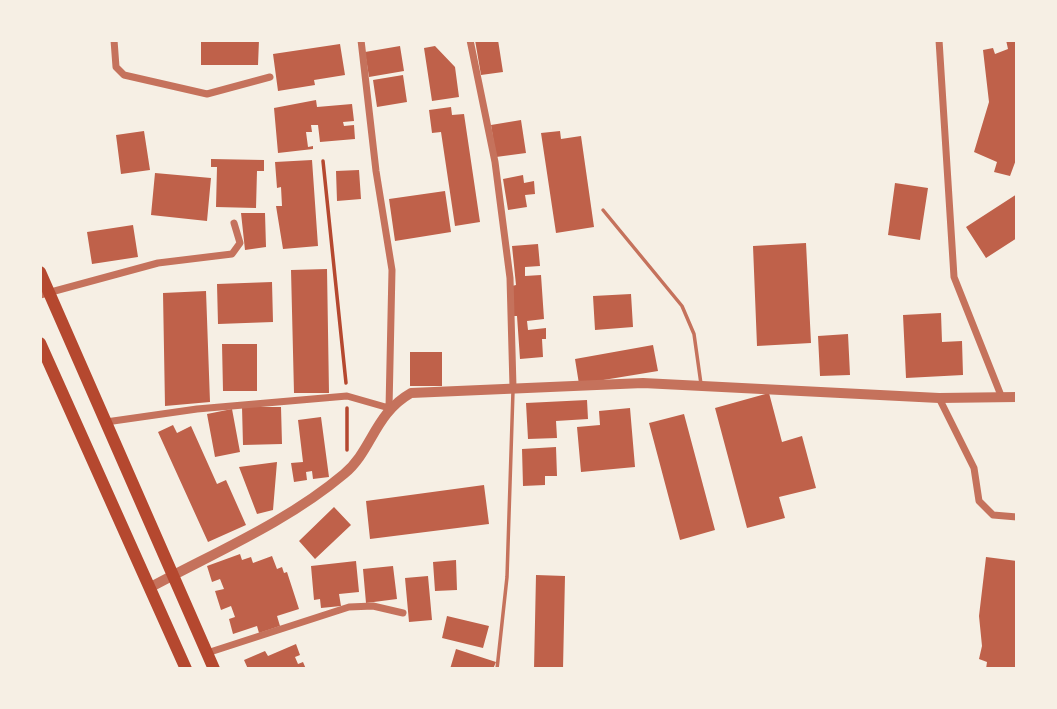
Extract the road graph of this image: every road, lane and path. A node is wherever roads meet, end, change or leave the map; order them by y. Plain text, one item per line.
1 (114, 40) edge
2 (361, 40) edge
3 (470, 40) edge
4 (939, 40) edge
5 (270, 77) dead end
6 (323, 161) dead end
7 (603, 210) dead end
8 (234, 223) dead end
9 (40, 272) edge
10 (45, 293) edge
11 (40, 343) edge
12 (701, 386) junction
13 (513, 387) junction
14 (347, 396) junction
15 (1017, 397) edge
16 (939, 398) junction
17 (1002, 398) junction
18 (389, 408) junction
19 (106, 422) junction
20 (346, 473) junction
21 (1017, 517) edge
22 (173, 575) junction
23 (151, 587) junction
24 (403, 613) dead end
25 (207, 653) junction
26 (186, 669) edge
27 (214, 669) edge
28 (497, 669) edge

1 - 5 street
2 - 18 street
3 - 13 street
4 - 17 street
6 - 14 path
7 - 12 lane
8 - 10 street
9 - 10 main road
10 - 19 main road
11 - 23 main road
12 - 13 street
12 - 16 street
13 - 18 street
13 - 28 lane
14 - 18 street
14 - 19 street
14 - 20 path
15 - 17 street
16 - 17 street
16 - 21 street
18 - 20 street
19 - 22 main road
20 - 22 street
22 - 23 street
22 - 25 main road
23 - 26 main road
24 - 25 street
25 - 27 main road

